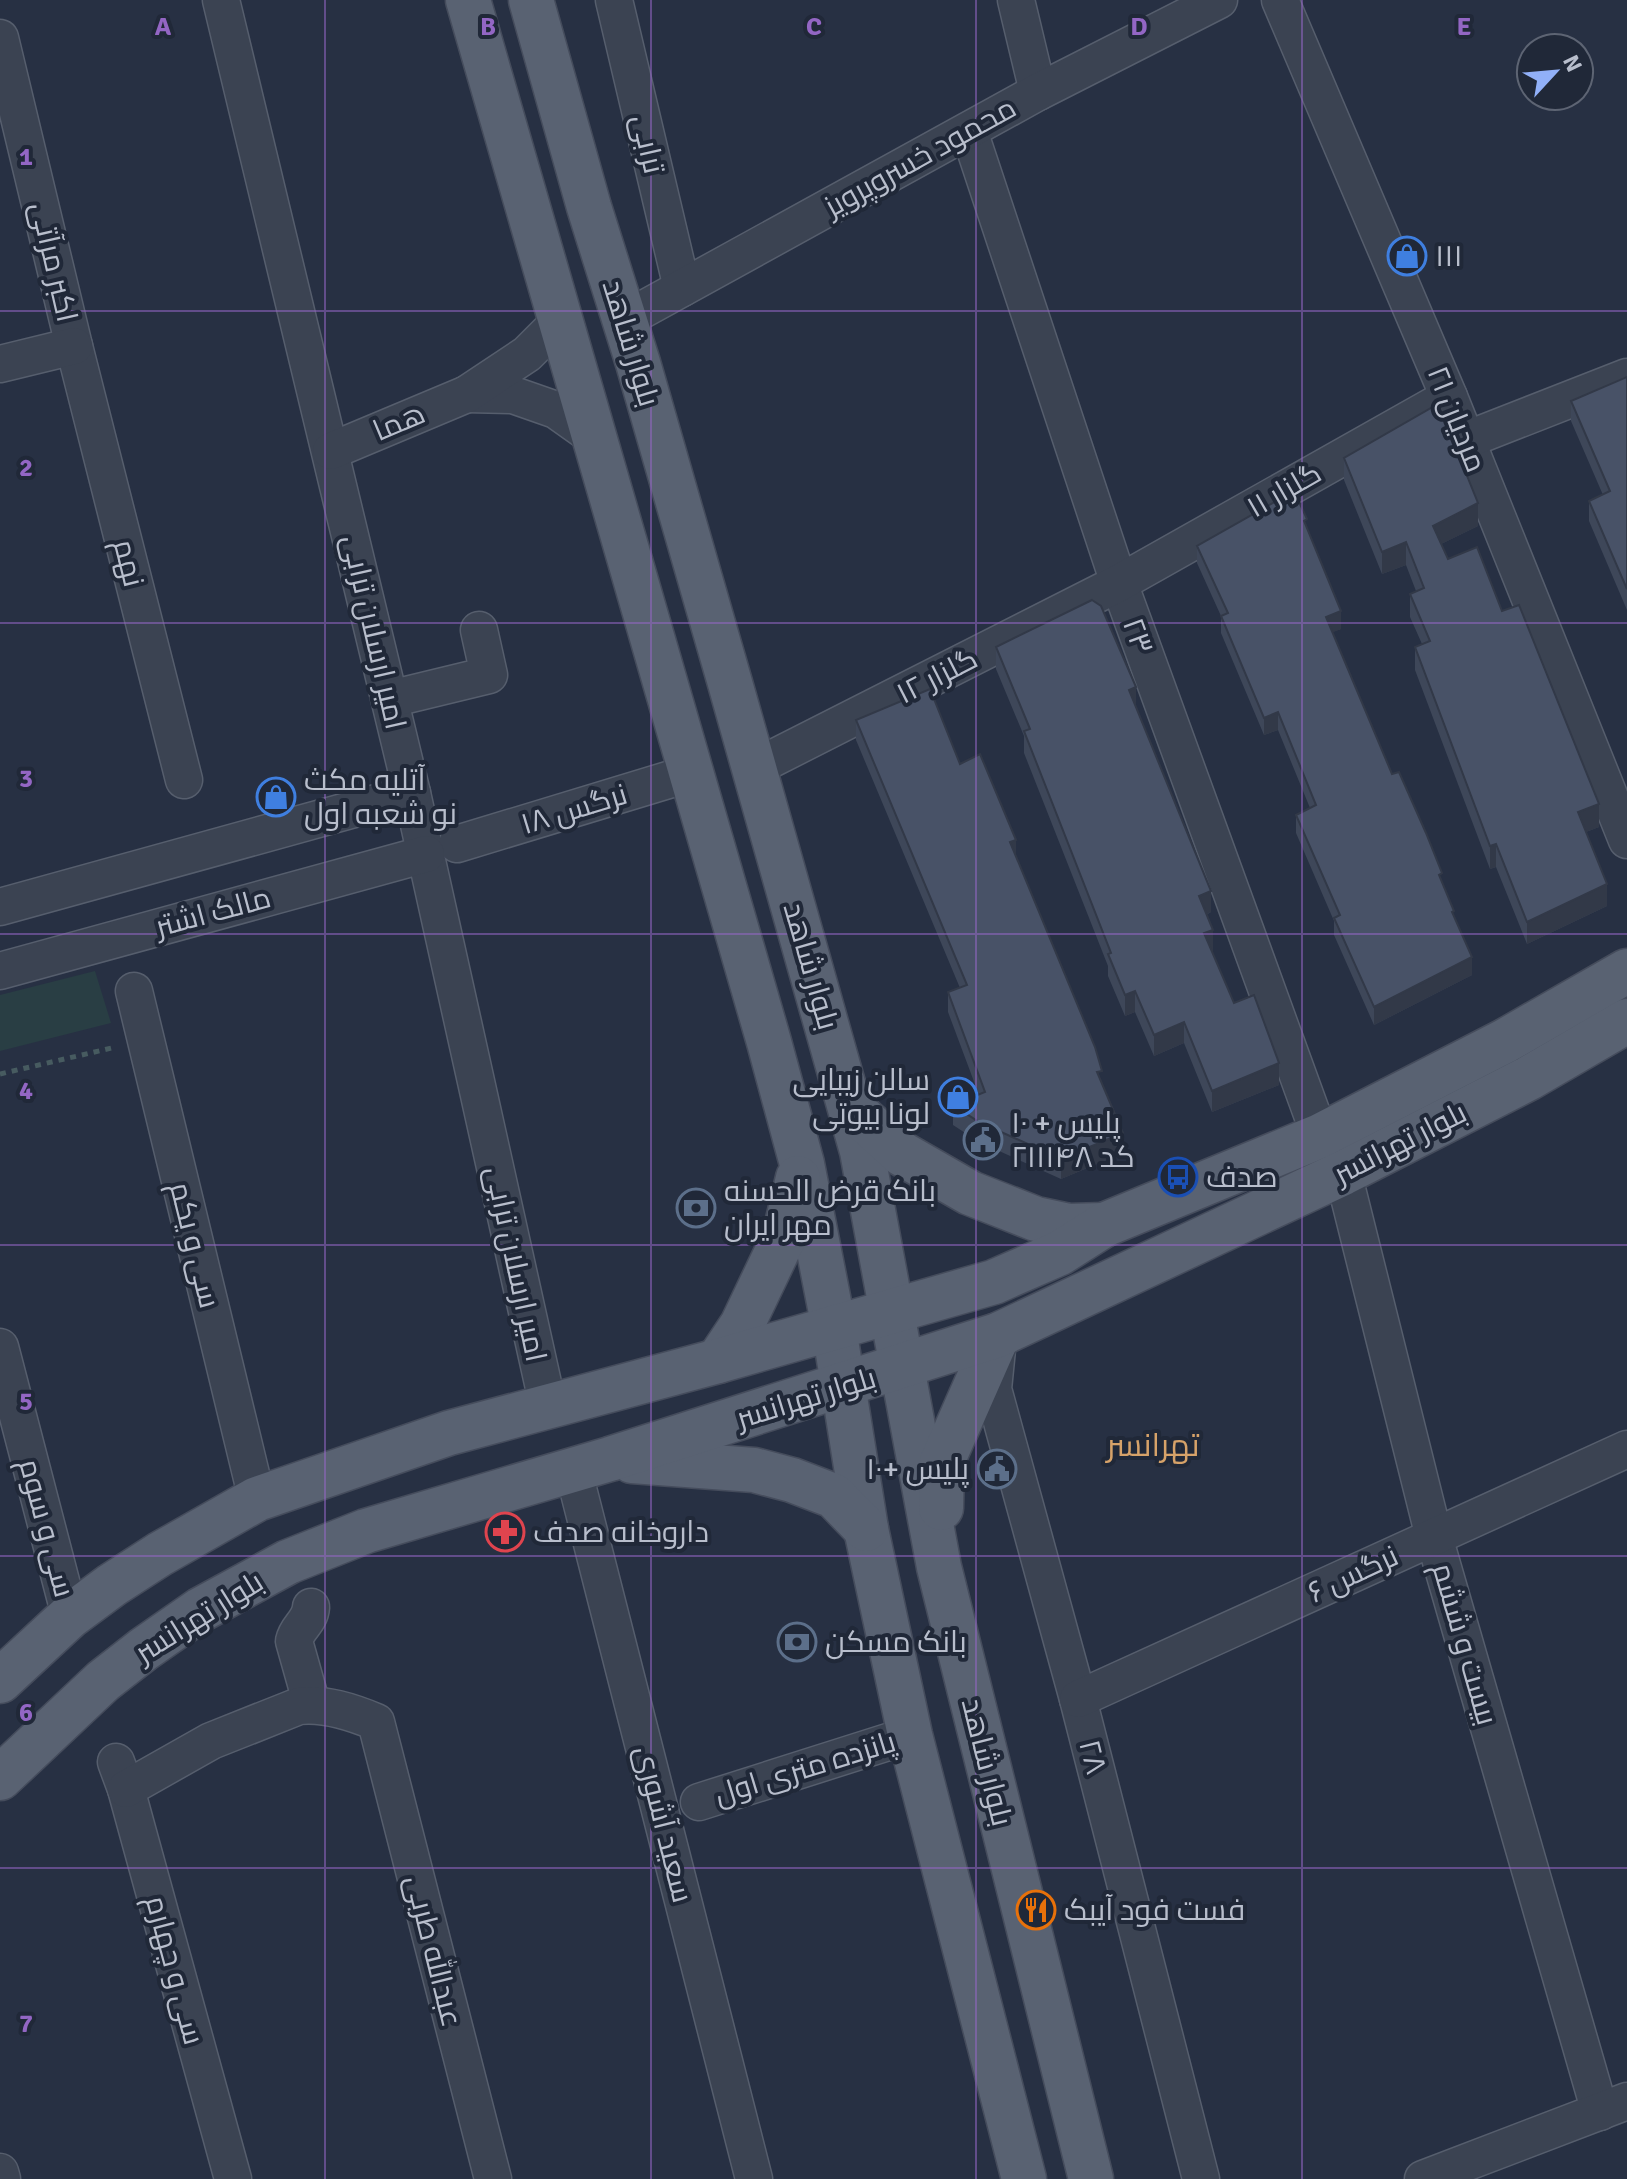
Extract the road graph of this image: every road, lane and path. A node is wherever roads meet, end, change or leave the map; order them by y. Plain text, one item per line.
1 (221, 0) edge
2 (468, 0) edge
3 (531, 0) edge
4 (614, 0) edge
5 (1016, 0) edge
6 (1219, 0) edge
7 (1280, 0) edge
8 (0, 38) edge
9 (1038, 92) junction
10 (969, 131) junction
11 (682, 288) junction
12 (624, 320) junction
13 (560, 321) junction
14 (74, 346) junction
15 (0, 364) edge
16 (1627, 377) edge
17 (467, 394) junction
18 (1449, 397) junction
19 (594, 437) junction
20 (1466, 440) junction
21 (331, 451) junction
22 (1119, 583) junction
23 (479, 630) dead end
24 (390, 699) junction
25 (754, 768) junction
26 (691, 773) junction
27 (184, 780) dead end
28 (412, 793) junction
29 (1627, 840) edge
30 (441, 849) junction
31 (0, 907) edge
32 (0, 971) edge
33 (1627, 971) edge
34 (134, 991) dead end
35 (1627, 1021) edge
36 (145, 1040) junction
37 (0, 1074) edge
38 (850, 1107) junction
39 (1320, 1136) junction
40 (862, 1151) junction
41 (802, 1164) junction
42 (1343, 1173) junction
43 (1104, 1225) junction
44 (892, 1312) junction
45 (834, 1328) junction
46 (998, 1335) junction
47 (0, 1347) edge
48 (718, 1361) junction
49 (900, 1368) junction
50 (843, 1386) junction
51 (548, 1406) junction
52 (1627, 1449) edge
53 (592, 1464) junction
54 (257, 1499) junction
55 (866, 1529) junction
56 (1434, 1537) junction
57 (939, 1567) junction
58 (311, 1607) dead end
59 (70, 1616) junction
60 (0, 1681) edge
61 (1078, 1699) junction
62 (312, 1705) junction
63 (910, 1735) junction
64 (0, 1778) edge
65 (699, 1802) dead end
66 (1613, 2106) edge
67 (0, 2172) edge
68 (2, 2179) edge
69 (233, 2179) edge
70 (493, 2179) edge
71 (754, 2179) edge
72 (1024, 2179) edge
73 (1091, 2179) edge
74 (1201, 2179) edge
75 (1423, 2179) edge

1 - 21 street, امیر ارسلان ترابی
2 - 13 main road, بلوار شاهد
3 - 12 main road, بلوار شاهد
4 - 11 street, ترابی
5 - 9 street
6 - 9 street, محمود خسروپرویز
7 - 18 street, ۲۱ مردیان
8 - 14 street, اکبر مرآتی
9 - 10 street, محمود خسروپرویز
10 - 11 street, محمود خسروپرویز
10 - 22 street, ۲۳
11 - 12 street, محمود خسروپرویز
12 - 25 main road, بلوار شاهد
13 - 17 street
13 - 19 main road, بلوار شاهد
14 - 15 street
14 - 27 street, نهم
16 - 20 street
17 - 19 street
17 - 21 street, هما
18 - 20 street, ۲۱ مردیان
18 - 22 street, گلزار ۱۱
19 - 26 main road, بلوار شاهد
20 - 29 street, ۲۱ مردیان
21 - 24 street, امیر ارسلان ترابی
22 - 25 street, گلزار ۱۲
22 - 39 street, ۲۳
23 - 24 street
24 - 28 street, امیر ارسلان ترابی
25 - 38 main road, بلوار شاهد
26 - 30 street, نرگس ۱۸
26 - 41 main road, بلوار شاهد
28 - 30 street, امیر ارسلان ترابی
28 - 31 street, مالک اشتر
30 - 32 street, مالک اشتر
30 - 51 street, امیر ارسلان ترابی
33 - 39 main road, بلوار تهرانسر
34 - 36 street, سی و یکم
35 - 42 main road, بلوار تهرانسر
36 - 37 path
36 - 54 street, سی و یکم
38 - 40 main road, بلوار شاهد
38 - 43 main road
39 - 43 main road, بلوار تهرانسر
40 - 41 main road
40 - 44 main road, بلوار شاهد
41 - 45 main road, بلوار شاهد
41 - 48 main road
42 - 46 main road, بلوار تهرانسر
42 - 56 street, بیست و ششم
43 - 44 main road, بلوار تهرانسر
44 - 45 main road, بلوار تهرانسر
44 - 49 main road, بلوار شاهد
45 - 48 main road, بلوار تهرانسر
45 - 50 main road, بلوار شاهد
46 - 49 main road, بلوار تهرانسر
46 - 57 main road
46 - 61 street, ۲۸
47 - 59 street, سی و سوم
48 - 51 main road, بلوار تهرانسر
49 - 50 main road, بلوار تهرانسر
49 - 57 main road, بلوار شاهد
50 - 53 main road, بلوار تهرانسر
50 - 55 main road, بلوار شاهد
51 - 54 main road, بلوار تهرانسر
52 - 56 street, نرگس ۶
53 - 55 main road
53 - 64 main road, بلوار تهرانسر
53 - 71 street, سعید آشوری
54 - 59 main road, بلوار تهرانسر
55 - 63 main road, بلوار شاهد
56 - 61 street, نرگس ۶
56 - 66 street, بیست و ششم
57 - 73 main road, بلوار شاهد
58 - 62 street
59 - 60 main road, بلوار تهرانسر
61 - 74 street, ۲۸
62 - 69 street, سی و چهارم
62 - 70 street, عبدالله طربی
63 - 65 street, پانزده متری اول
63 - 72 main road, بلوار شاهد
66 - 75 street
67 - 68 street

